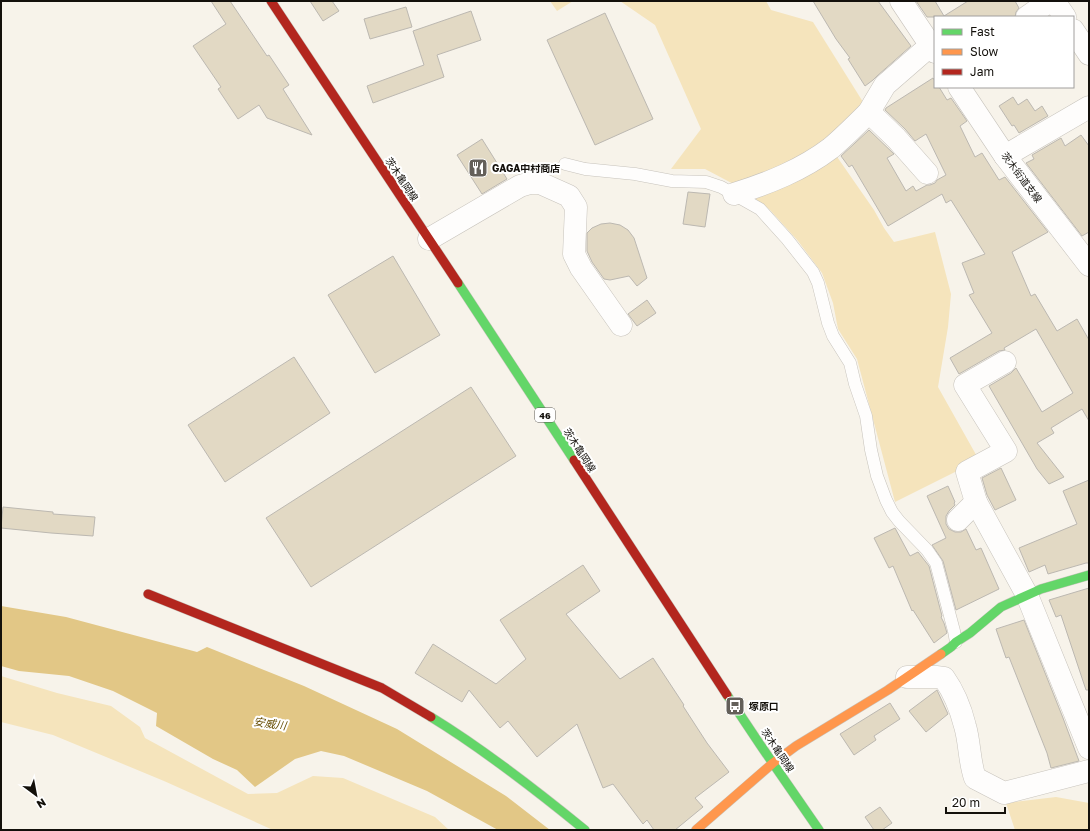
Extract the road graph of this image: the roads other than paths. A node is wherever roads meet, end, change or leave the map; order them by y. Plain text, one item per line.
1 (271, 1) edge
2 (901, 1) edge
3 (1057, 7) edge
4 (1030, 16) edge
5 (1074, 32) edge
6 (933, 49) edge
7 (1089, 54) edge
8 (960, 88) edge
9 (1089, 107) edge
10 (869, 112) junction
11 (1005, 156) junction
12 (566, 164) dead end
13 (927, 173) dead end
14 (734, 194) junction
15 (429, 239) junction
16 (1085, 252) edge
17 (621, 325) dead end
18 (1005, 362) dead end
19 (976, 502) junction
20 (958, 520) dead end
21 (1089, 575) edge
22 (148, 594) dead end
23 (1027, 595) junction
24 (956, 642) junction
25 (907, 677) junction
26 (1089, 748) edge
27 (773, 763) junction
28 (1089, 771) edge
29 (585, 830) edge
30 (696, 830) edge
31 (819, 830) edge

1 - 15 main road, 茨木亀岡線 / 46
2 - 6 street
3 - 4 street
5 - 7 street
6 - 10 street
8 - 11 street, 茨木街道支線
9 - 11 street
10 - 13 street
10 - 14 street
11 - 16 street, 茨木街道支線
12 - 14 lane
14 - 24 lane
15 - 17 street
15 - 27 main road, 茨木亀岡線 / 46
18 - 19 street
19 - 20 street
19 - 23 street
21 - 23 main road
22 - 29 main road
23 - 24 main road
23 - 26 street
24 - 25 main road
25 - 27 main road
25 - 28 street
27 - 30 main road
27 - 31 main road, 茨木亀岡線 / 46

